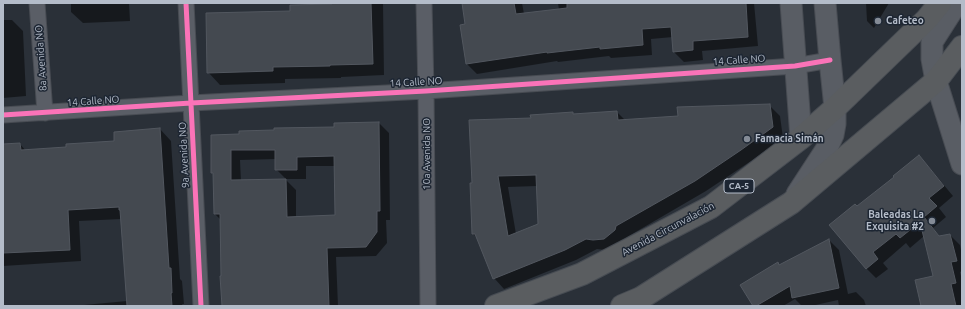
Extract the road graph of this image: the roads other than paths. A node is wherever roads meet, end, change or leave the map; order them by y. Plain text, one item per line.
1 (37, 3) edge
2 (186, 3) edge
3 (424, 3) edge
4 (791, 3) edge
5 (825, 3) edge
6 (940, 3) edge
7 (957, 3) edge
8 (962, 47) edge
9 (830, 60) junction
10 (795, 66) junction
11 (936, 81) junction
12 (426, 91) junction
13 (191, 103) junction
14 (835, 108) junction
15 (45, 113) junction
16 (3, 116) edge
17 (801, 138) junction
18 (962, 164) edge
19 (791, 203) junction
20 (201, 306) edge
21 (428, 306) edge
22 (496, 306) edge
23 (622, 306) edge

1 - 15 street, 8a Avenida NO
2 - 13 street, 9a Avenida NO
3 - 12 street, 10a Avenida NO
4 - 10 street
5 - 9 street
6 - 14 highway, Avenida Circunvalación / CA-5
7 - 11 street
8 - 11 highway
9 - 10 street, 14 Calle NO
9 - 14 street
10 - 12 street, 14 Calle NO
10 - 17 street
11 - 18 street
11 - 19 highway
12 - 13 street, 14 Calle NO
12 - 21 street, 10a Avenida NO
13 - 15 street, 14 Calle NO
13 - 20 street, 9a Avenida NO
14 - 17 highway, Avenida Circunvalación / CA-5
14 - 19 street
15 - 16 street, 14 Calle NO
17 - 22 highway, Avenida Circunvalación / CA-5
19 - 23 highway

